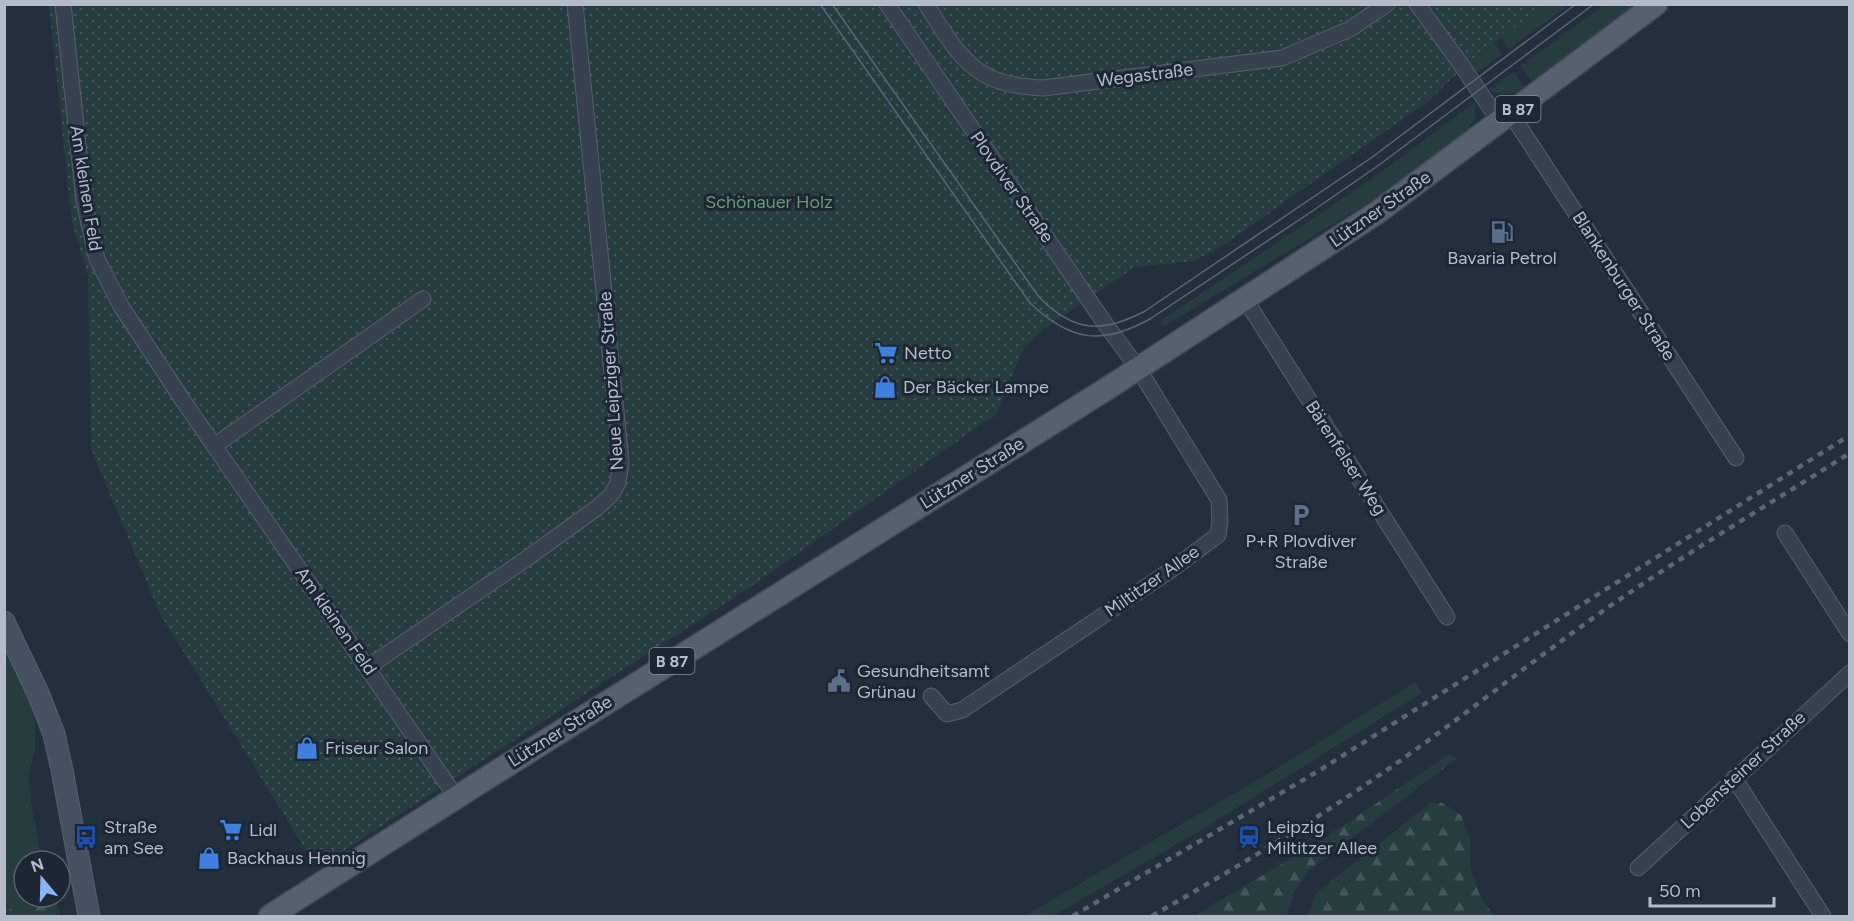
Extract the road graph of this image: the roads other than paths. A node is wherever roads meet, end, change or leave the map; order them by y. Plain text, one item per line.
1 (63, 4) edge
2 (575, 4) edge
3 (887, 4) edge
4 (926, 4) edge
5 (1387, 4) edge
6 (1417, 4) edge
7 (1656, 4) edge
8 (1506, 118) junction
9 (423, 299) dead end
10 (1245, 299) junction
11 (1138, 368) junction
12 (214, 446) junction
13 (1736, 458) dead end
14 (1785, 533) dead end
15 (1447, 617) dead end
16 (4, 622) edge
17 (1850, 634) edge
18 (368, 667) junction
19 (1850, 673) edge
20 (931, 696) dead end
21 (1734, 778) junction
22 (456, 797) junction
23 (1638, 868) dead end
24 (89, 916) edge
25 (270, 916) edge
26 (1823, 916) edge

1 - 12 street, Am kleinen Feld
2 - 18 street, Neue Leipziger Straße
3 - 11 street, Plovdiver Straße
4 - 5 street, Wegastraße
6 - 8 street
7 - 8 main road, Lützner Straße / B 87
8 - 10 main road, Lützner Straße / B 87
8 - 13 street, Blankenburger Straße
9 - 12 street
10 - 11 main road, Lützner Straße / B 87
10 - 15 street, Bärenfelser Weg
11 - 20 street, Miltitzer Allee
11 - 22 main road, Lützner Straße / B 87
12 - 18 street, Am kleinen Feld
14 - 17 street
16 - 24 street
18 - 22 street, Am kleinen Feld
19 - 21 street, Lobensteiner Straße
21 - 23 street, Lobensteiner Straße
21 - 26 street
22 - 25 main road, Lützner Straße / B 87

